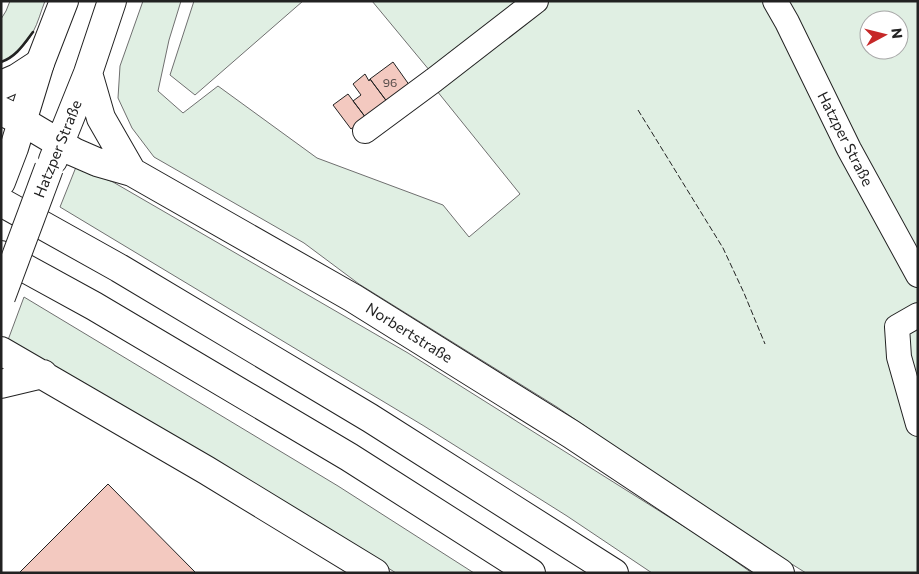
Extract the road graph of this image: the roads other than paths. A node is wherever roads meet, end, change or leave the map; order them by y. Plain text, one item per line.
1 (64, 1) edge
2 (112, 1) edge
3 (536, 1) edge
4 (775, 1) edge
5 (40, 63) junction
6 (88, 72) junction
7 (1, 85) edge
8 (12, 116) edge
9 (365, 131) dead end
10 (55, 156) junction
11 (132, 172) junction
12 (1, 182) edge
13 (1, 202) edge
14 (1, 255) edge
15 (918, 275) edge
16 (1, 297) edge
17 (918, 315) edge
18 (1, 351) edge
19 (43, 374) junction
20 (1, 384) edge
21 (918, 424) edge
22 (375, 573) edge
23 (531, 573) edge
24 (614, 573) edge
25 (780, 573) edge

1 - 5 main road
2 - 6 main road, Hatzper Straße
3 - 9 lane
4 - 15 lane, Hatzper Straße
5 - 7 main road
5 - 8 main road
6 - 10 main road, Hatzper Straße
6 - 11 main road
8 - 10 main road, Norbertstraße
8 - 12 main road
10 - 11 main road, Norbertstraße
10 - 16 main road, Hatzper Straße, bridge
11 - 25 main road, Norbertstraße
13 - 24 main road
14 - 23 main road
17 - 21 lane
18 - 19 main road
19 - 20 main road
19 - 22 main road

